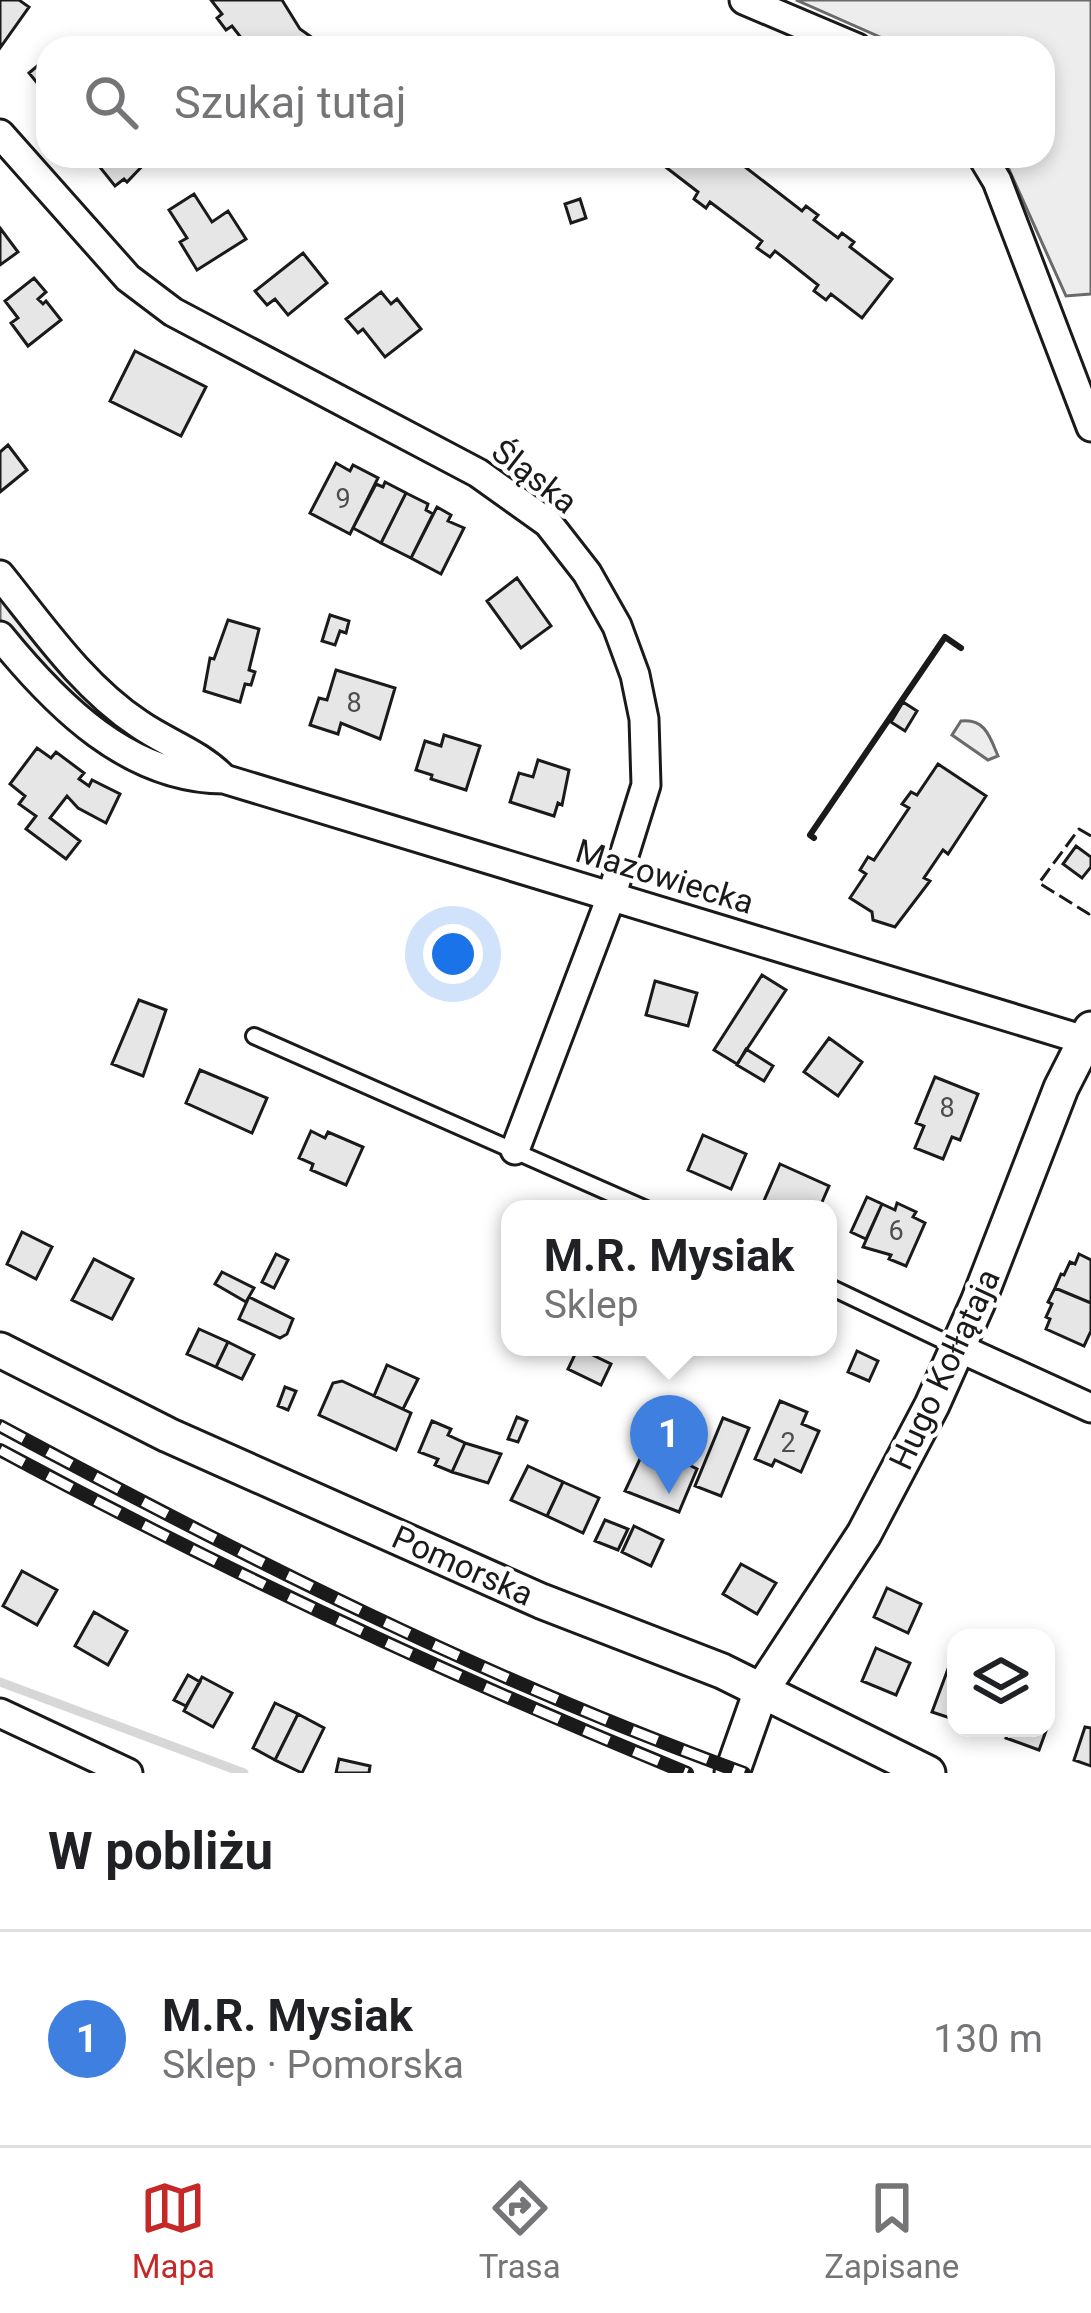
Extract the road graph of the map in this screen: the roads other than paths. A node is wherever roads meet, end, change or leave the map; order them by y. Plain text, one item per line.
1 (744, 0) edge
2 (829, 36) edge
3 (0, 134) edge
4 (989, 168) edge
5 (1091, 427) edge
6 (0, 574) edge
7 (0, 636) edge
8 (224, 779) junction
9 (611, 897) junction
10 (254, 1036) dead end
11 (1089, 1037) edge
12 (515, 1150) junction
13 (626, 1200) edge
14 (837, 1290) edge
15 (959, 1348) junction
16 (0, 1350) edge
17 (1091, 1408) edge
18 (761, 1690) junction
19 (0, 1713) edge
20 (128, 1773) edge
21 (732, 1773) edge
22 (928, 1773) edge

1 - 2 street
3 - 9 street, Śląska
4 - 5 street
6 - 8 street, Mazowiecka
7 - 8 street, Mazowiecka
8 - 9 street, Mazowiecka
9 - 11 street, Mazowiecka
9 - 12 street, Śląska
10 - 12 lane
11 - 15 street, Hugo Kołłątaja
12 - 13 lane
14 - 15 lane
15 - 17 street
15 - 18 street, Hugo Kołłątaja
16 - 18 street, Pomorska
18 - 21 street, Hugo Kołłątaja
18 - 22 street, Pomorska
19 - 20 street

